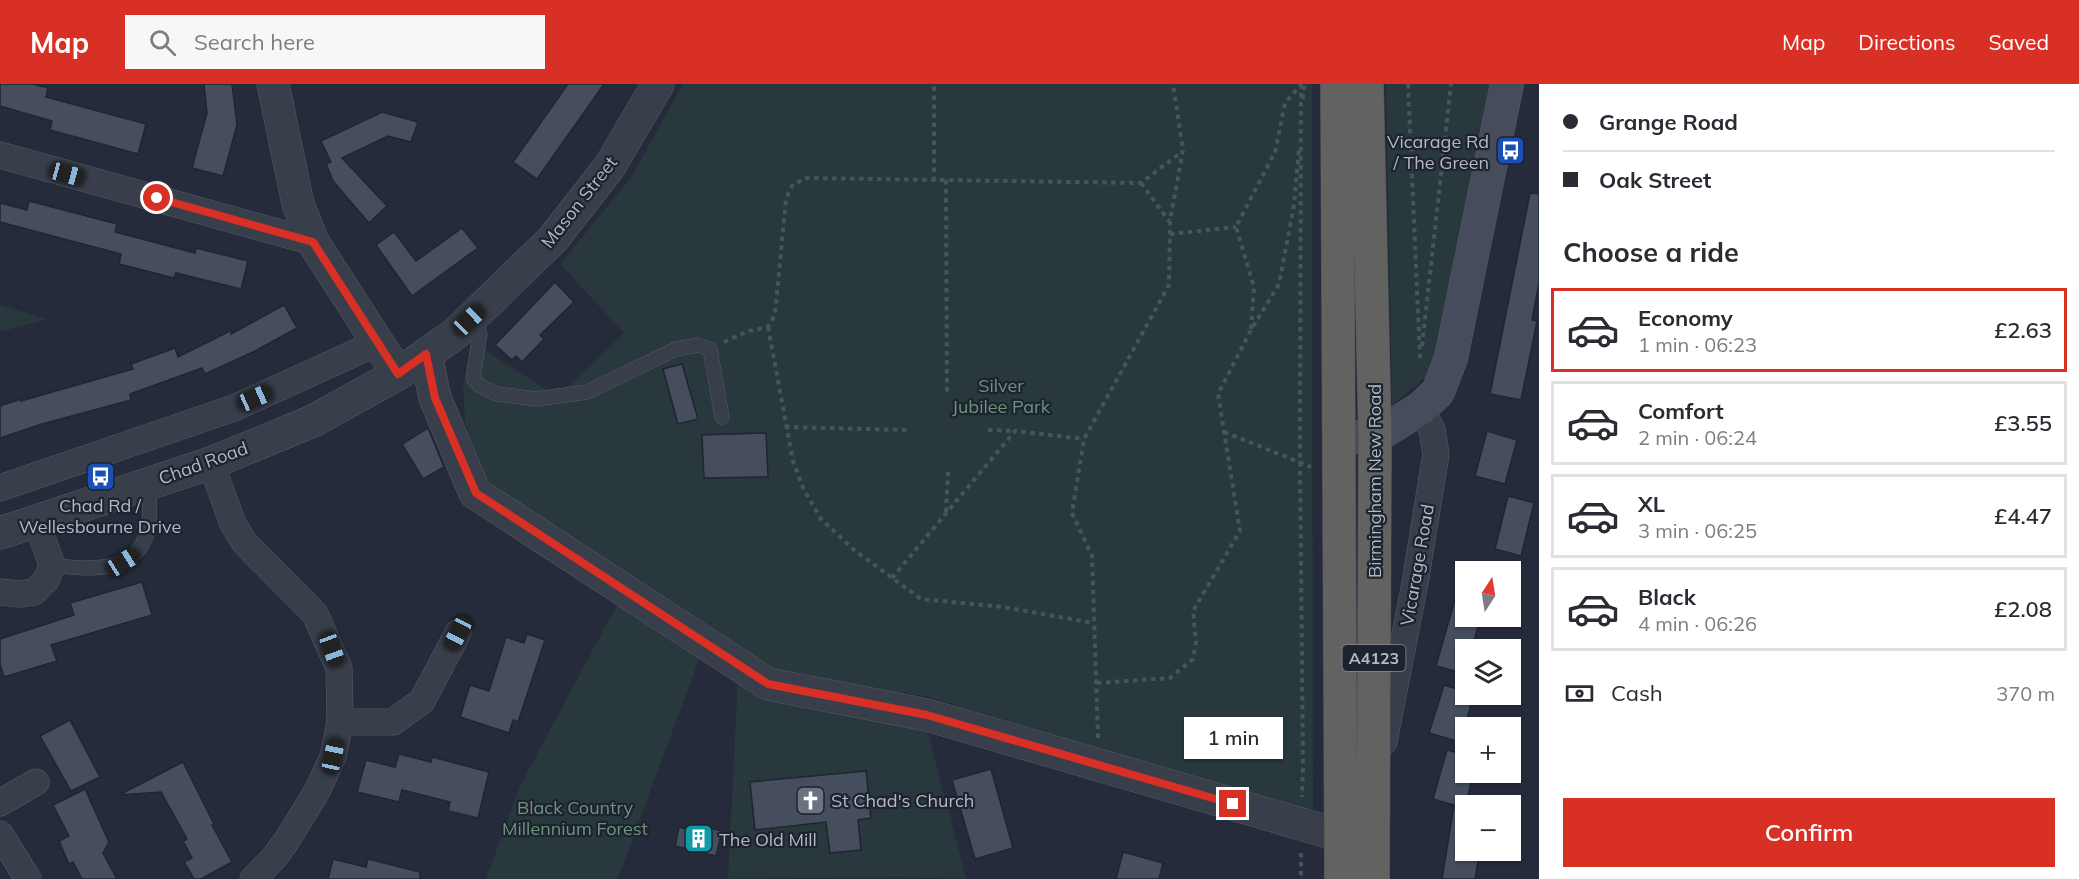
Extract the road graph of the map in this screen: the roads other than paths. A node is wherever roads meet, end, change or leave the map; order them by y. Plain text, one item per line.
1 (273, 84) edge
2 (658, 84) edge
3 (1336, 84) edge
4 (1367, 84) edge
5 (1507, 84) edge
6 (0, 155) edge
7 (313, 242) junction
8 (469, 320) junction
9 (379, 342) junction
10 (426, 354) junction
11 (398, 374) junction
12 (1421, 408) junction
13 (722, 417) dead end
14 (1339, 437) junction
15 (1375, 437) junction
16 (211, 463) junction
17 (149, 483) junction
18 (0, 488) edge
19 (36, 521) junction
20 (0, 532) edge
21 (52, 565) junction
22 (0, 592) edge
23 (458, 633) dead end
24 (340, 722) junction
25 (36, 782) dead end
26 (1373, 795) junction
27 (0, 803) edge
28 (0, 834) edge
29 (1342, 836) junction
30 (262, 876) edge
31 (28, 879) edge
32 (1341, 879) edge
33 (1373, 879) edge

1 - 7 street
2 - 8 street, Mason Street
3 - 14 highway, Birmingham New Road / A4123
4 - 15 highway, Birmingham New Road / A4123
5 - 12 main road
6 - 7 street
7 - 9 street
8 - 10 street, Mason Street
8 - 13 lane
9 - 11 street
9 - 18 street
10 - 11 street, Mason Street
10 - 29 street
11 - 16 street, Chad Road
12 - 15 main road
12 - 26 street, Vicarage Road
14 - 15 main road
14 - 29 highway, Birmingham New Road / A4123
15 - 26 highway, Birmingham New Road / A4123
16 - 17 street, Chad Road
16 - 24 street
17 - 19 street, Chad Road
17 - 21 lane
19 - 20 street, Chad Road
19 - 21 street
21 - 22 street
23 - 24 street
24 - 30 street
25 - 27 street
26 - 33 highway, Birmingham New Road / A4123
28 - 31 street
29 - 32 highway, Birmingham New Road / A4123

